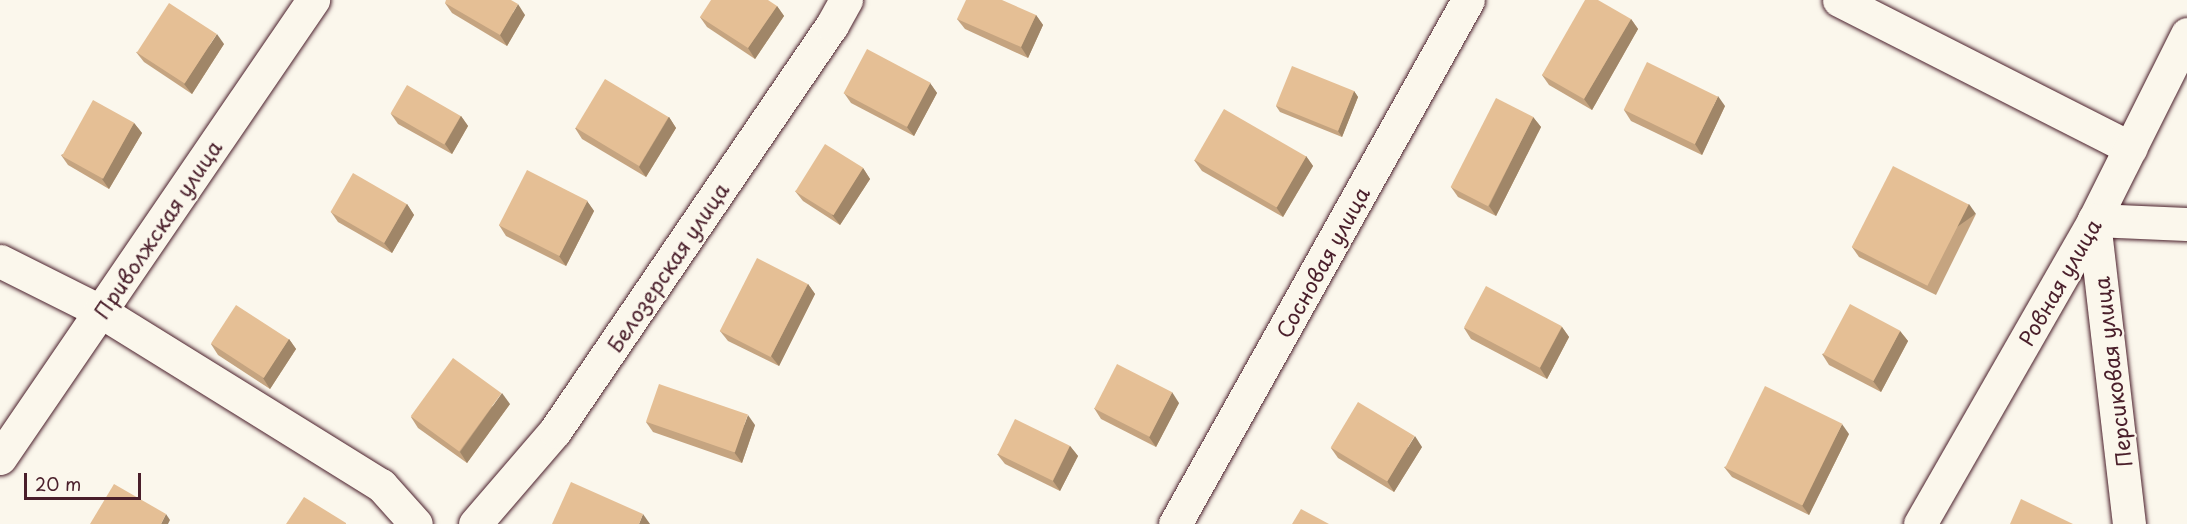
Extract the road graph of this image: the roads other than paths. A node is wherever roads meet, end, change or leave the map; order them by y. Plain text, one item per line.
1 (313, 0) edge
2 (846, 0) edge
3 (1468, 0) edge
4 (1839, 0) edge
5 (2187, 34) edge
6 (2131, 148) junction
7 (2094, 220) junction
8 (2187, 224) edge
9 (0, 261) edge
10 (100, 311) junction
11 (0, 458) edge
12 (416, 524) edge
13 (475, 524) edge
14 (1175, 524) edge
15 (1920, 524) edge
16 (2129, 524) edge

1 - 10 street, Приволжская улица
2 - 13 street, Белозерская улица
3 - 14 street, Сосновая улица
4 - 6 street
5 - 6 street, Ровная улица
6 - 7 street, Ровная улица
7 - 8 street
7 - 15 street, Ровная улица
7 - 16 street, Персиковая улица
9 - 10 street
10 - 11 street, Приволжская улица
10 - 12 street

